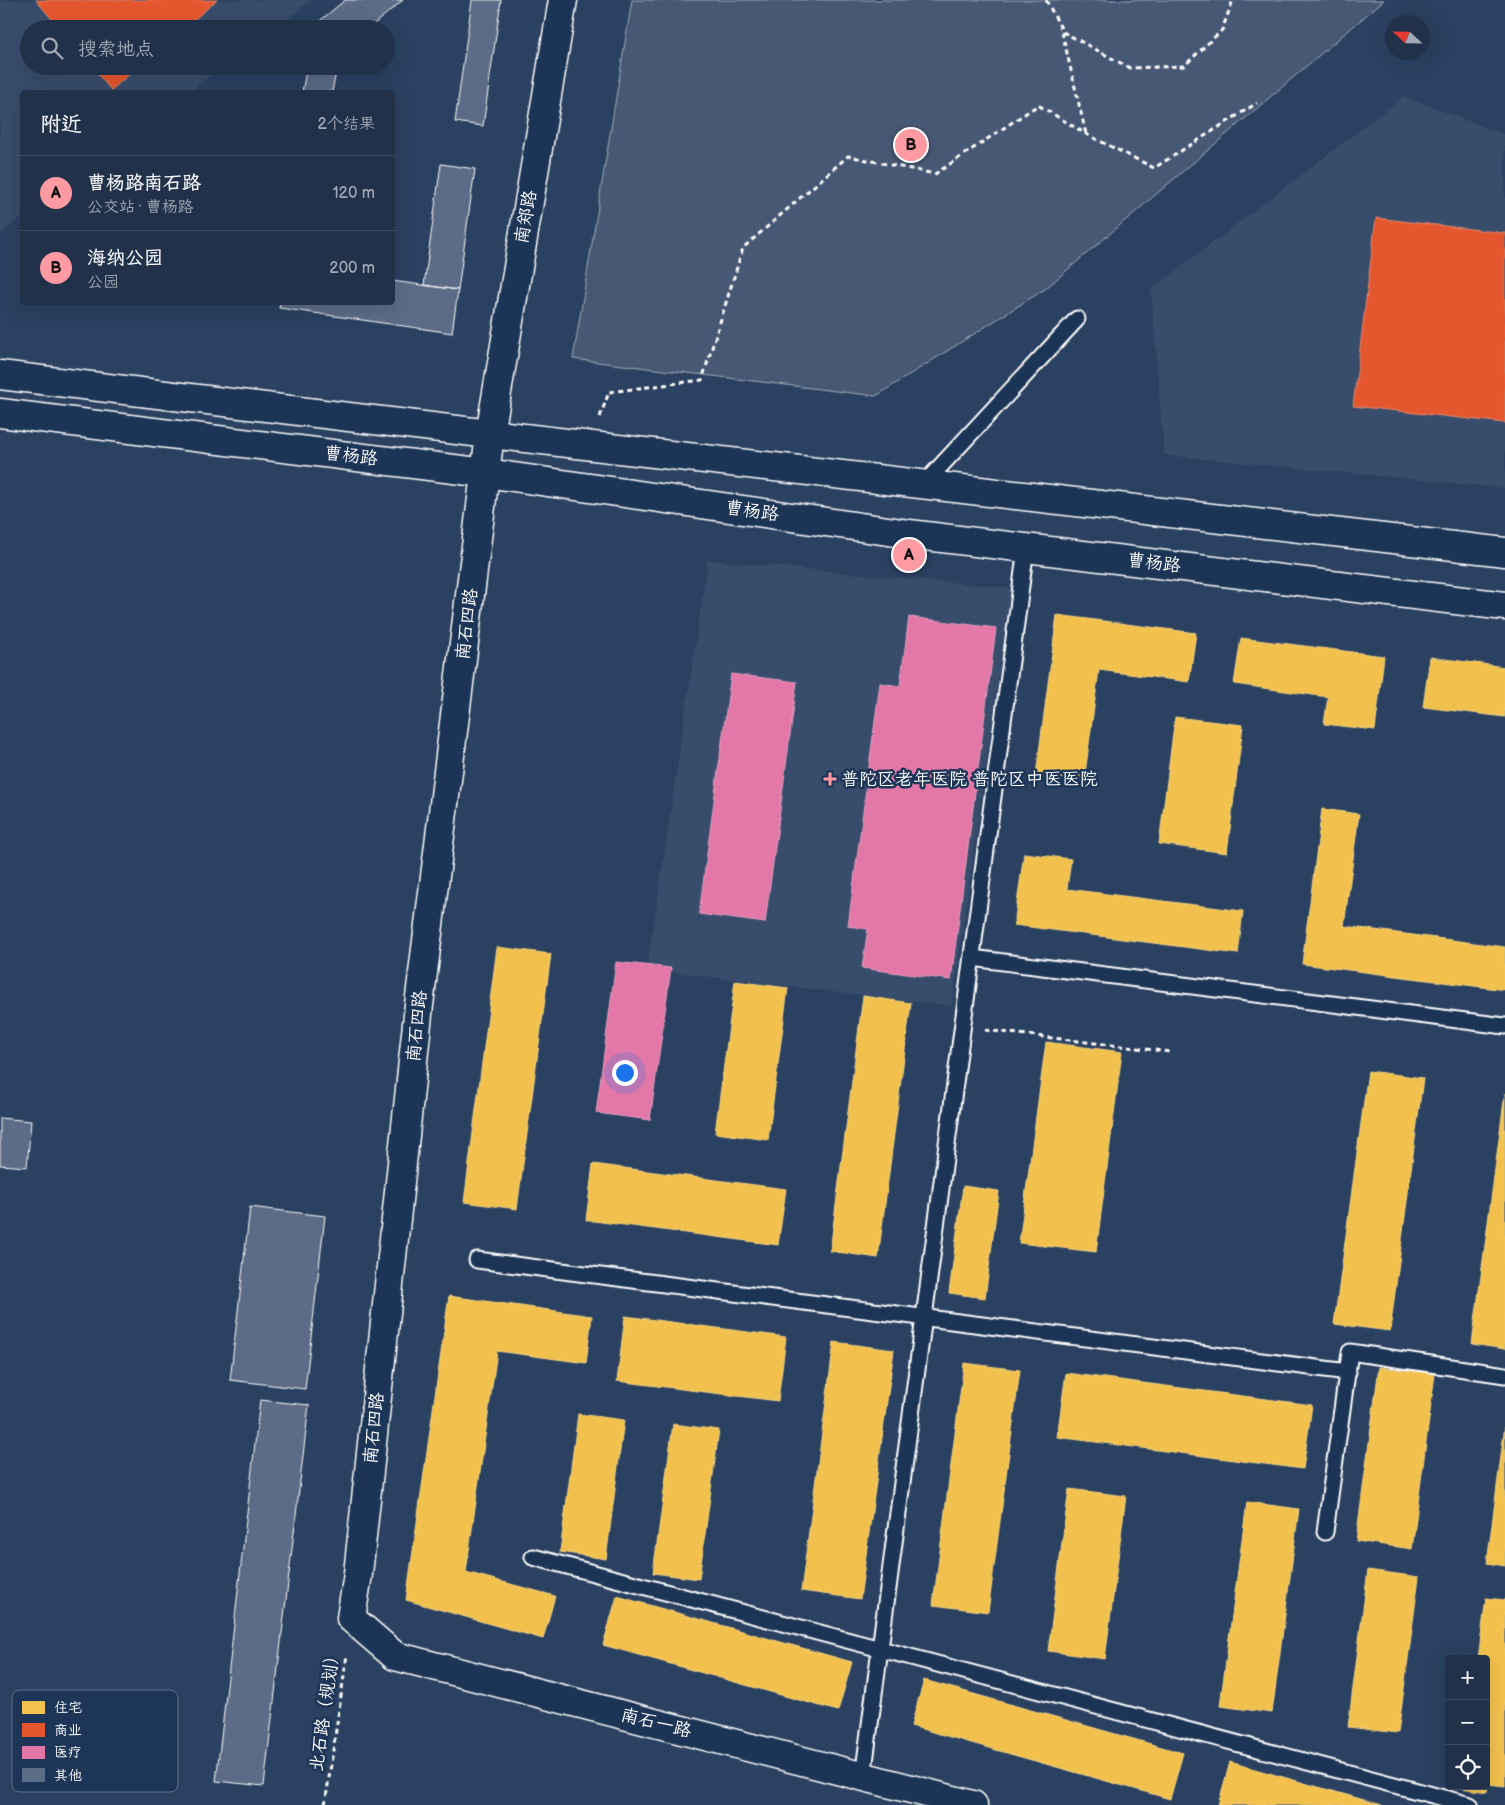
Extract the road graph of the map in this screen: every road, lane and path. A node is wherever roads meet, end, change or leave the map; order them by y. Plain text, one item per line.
1 (563, 0) edge
2 (1046, 0) edge
3 (1233, 0) edge
4 (1063, 32) junction
5 (1257, 103) dead end
6 (1086, 134) junction
7 (1077, 318) dead end
8 (0, 375) edge
9 (0, 413) edge
10 (490, 434) junction
11 (590, 446) junction
12 (486, 473) junction
13 (923, 484) junction
14 (1026, 548) junction
15 (1505, 552) edge
16 (1505, 606) edge
17 (972, 958) junction
18 (1505, 1026) edge
19 (963, 1028) junction
20 (1170, 1052) dead end
21 (477, 1260) dead end
22 (924, 1317) junction
23 (1348, 1372) junction
24 (1505, 1375) edge
25 (1325, 1532) dead end
26 (533, 1557) dead end
27 (351, 1618) junction
28 (880, 1649) junction
29 (863, 1777) junction
30 (325, 1805) edge
31 (973, 1805) edge
32 (1470, 1805) edge

1 - 10 main road, 南郑路
2 - 4 path
3 - 4 path
4 - 6 path
5 - 6 path
6 - 11 path
7 - 13 lane
8 - 10 main road
9 - 12 main road, 曹杨路
10 - 11 main road
10 - 12 main road, 南石四路
11 - 13 main road
12 - 14 main road, 曹杨路
12 - 27 main road, 南石四路
13 - 15 main road
14 - 16 main road, 曹杨路
14 - 17 lane
17 - 18 lane
17 - 19 lane
19 - 20 path
19 - 22 lane
21 - 22 lane
22 - 23 lane
22 - 28 lane
23 - 24 lane
23 - 25 lane
26 - 28 lane
27 - 29 main road, 南石一路
27 - 30 path, 北石路（规划）
28 - 29 lane
28 - 32 lane
29 - 31 main road, 南石一路

